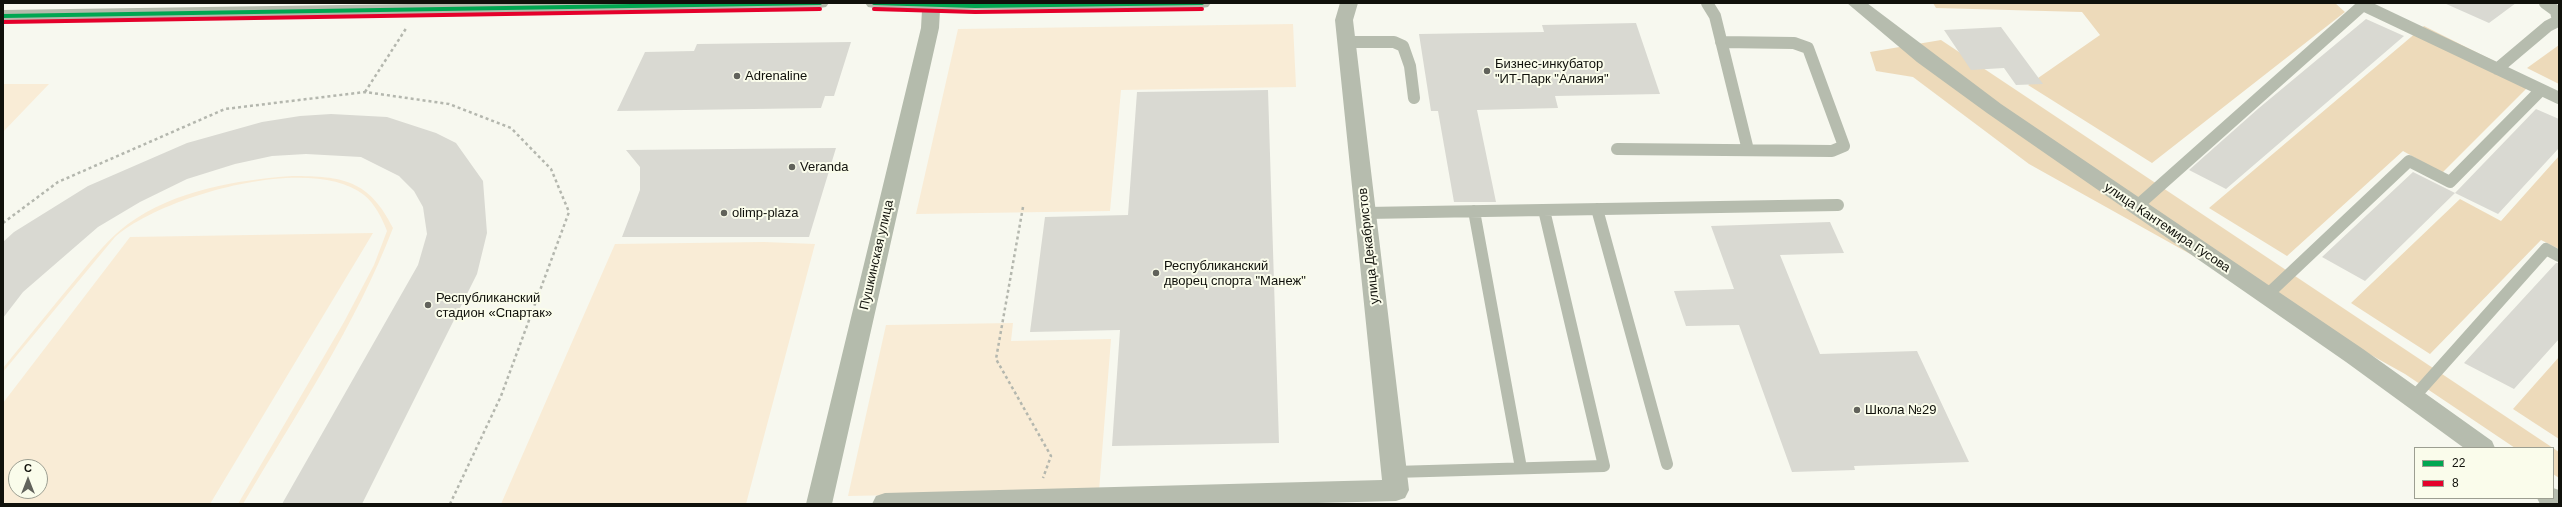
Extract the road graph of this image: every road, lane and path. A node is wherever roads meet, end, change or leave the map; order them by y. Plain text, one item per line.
1 (820, 3) edge
2 (874, 3) edge
3 (1202, 3) edge
4 (1349, 3) edge
5 (1707, 3) edge
6 (1856, 3) edge
7 (2545, 3) edge
8 (2363, 4) edge
9 (931, 5) junction
10 (420, 10) junction
11 (3, 16) edge
12 (1346, 42) junction
13 (1721, 42) junction
14 (2497, 69) junction
15 (2541, 90) junction
16 (365, 92) junction
17 (1414, 98) dead end
18 (2559, 98) edge
19 (1617, 149) dead end
20 (1748, 150) junction
21 (1838, 204) dead end
22 (1023, 206) dead end
23 (2136, 207) junction
24 (1598, 209) junction
25 (1544, 210) junction
26 (1474, 211) junction
27 (1366, 213) junction
28 (3, 223) edge
29 (2559, 256) edge
30 (2266, 296) junction
31 (2414, 397) junction
32 (2482, 447) edge
33 (1667, 464) dead end
34 (1521, 468) junction
35 (1396, 488) edge
36 (1036, 500) junction
37 (450, 504) edge
38 (819, 504) edge
39 (885, 504) edge

1 - 10 main road
2 - 9 main road
3 - 9 main road
4 - 12 street, улица Декабристов
5 - 13 lane
6 - 23 street, улица Кантемира Гусова
7 - 14 lane
8 - 14 lane
8 - 23 lane
9 - 38 main road, Пушкинская улица
10 - 11 main road
10 - 16 path
12 - 17 lane
12 - 27 street, улица Декабристов
13 - 20 lane
13 - 20 lane
14 - 15 lane
15 - 18 lane
15 - 30 lane
16 - 28 path
16 - 37 path
19 - 20 lane
21 - 24 lane
22 - 36 path
23 - 30 street, улица Кантемира Гусова
24 - 25 lane
24 - 33 lane
25 - 26 lane
25 - 34 lane
26 - 27 lane
26 - 34 lane
27 - 35 street, улица Декабристов
29 - 31 lane
30 - 31 street, улица Кантемира Гусова
31 - 32 street, улица Кантемира Гусова
34 - 35 lane
35 - 36 street
36 - 39 street

